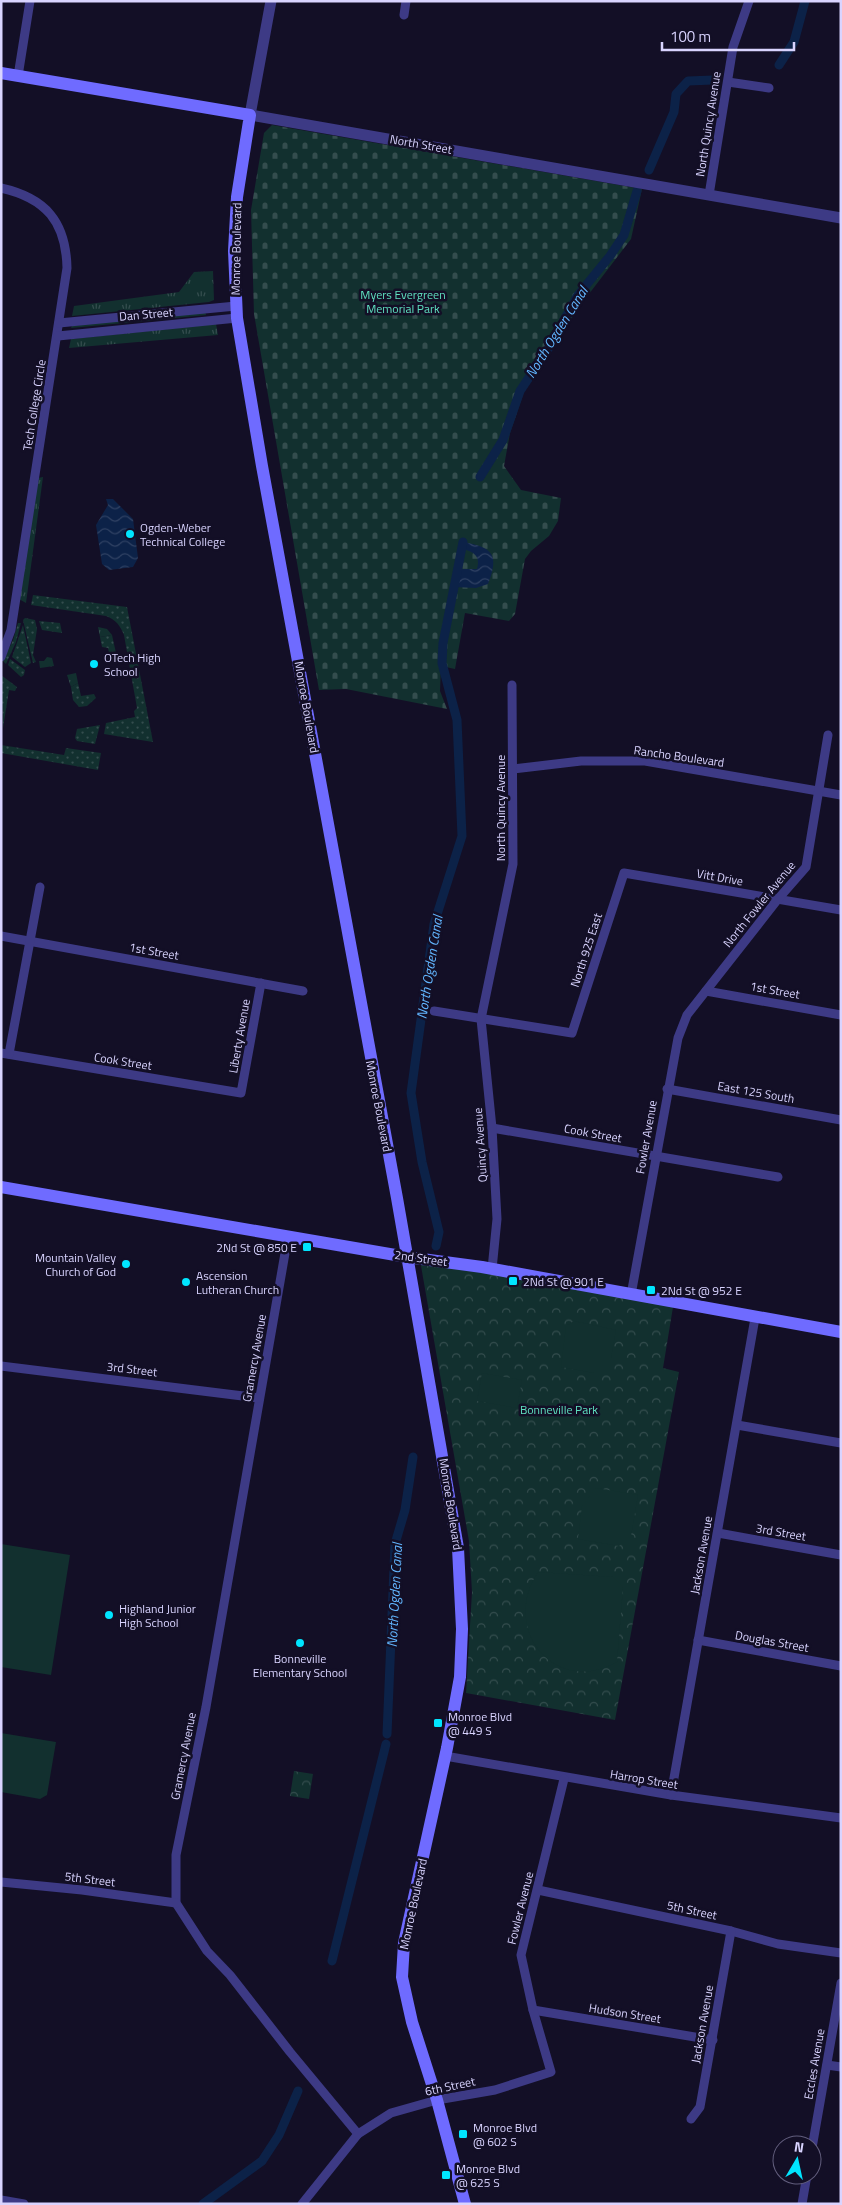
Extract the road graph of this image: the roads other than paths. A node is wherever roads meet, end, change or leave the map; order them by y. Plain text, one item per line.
1 (30, 1) edge
2 (271, 1) edge
3 (406, 1) edge
4 (749, 1) edge
5 (404, 15) dead end
6 (1, 73) edge
7 (18, 76) junction
8 (728, 82) junction
9 (769, 88) dead end
10 (250, 115) junction
11 (1, 188) edge
12 (709, 195) junction
13 (841, 218) edge
14 (236, 312) junction
15 (59, 323) junction
16 (58, 336) junction
17 (1, 657) edge
18 (512, 685) dead end
19 (828, 735) dead end
20 (513, 769) junction
21 (820, 792) junction
22 (841, 795) edge
23 (624, 874) joint
24 (40, 887) dead end
25 (778, 900) junction
26 (841, 910) edge
27 (1, 936) edge
28 (31, 941) junction
29 (261, 983) junction
30 (303, 991) dead end
31 (706, 991) junction
32 (434, 1010) dead end
33 (841, 1015) edge
34 (481, 1019) junction
35 (5, 1054) edge
36 (667, 1089) junction
37 (241, 1093) joint
38 (841, 1120) edge
39 (492, 1128) junction
40 (656, 1156) junction
41 (778, 1177) dead end
42 (1, 1187) edge
43 (288, 1236) junction
44 (407, 1257) junction
45 (492, 1268) junction
46 (631, 1295) junction
47 (755, 1318) junction
48 (841, 1332) edge
49 (1, 1366) edge
50 (259, 1398) junction
51 (737, 1426) junction
52 (841, 1444) edge
53 (718, 1534) junction
54 (841, 1555) edge
55 (698, 1640) junction
56 (841, 1666) edge
57 (445, 1756) junction
58 (564, 1778) junction
59 (671, 1796) junction
60 (841, 1818) edge
61 (1, 1882) edge
62 (538, 1890) junction
63 (176, 1904) junction
64 (730, 1931) junction
65 (841, 1953) edge
66 (841, 1984) edge
67 (533, 2010) junction
68 (712, 2040) junction
69 (827, 2065) junction
70 (841, 2067) edge
71 (551, 2072) joint
72 (437, 2100) junction
73 (691, 2119) dead end
74 (358, 2134) junction
75 (814, 2135) edge
76 (805, 2185) edge
77 (1, 2200) edge
78 (24, 2204) edge
79 (302, 2204) edge
80 (465, 2204) edge
81 (802, 2204) edge

1 - 7 street
2 - 10 street, Monroe Boulevard
3 - 5 street
4 - 8 street, North Quincy Avenue
6 - 7 main road, North Street
7 - 10 main road, North Street
8 - 9 street
8 - 12 street, North Quincy Avenue
10 - 12 street, North Street
10 - 14 main road, Monroe Boulevard
11 - 15 street, Tech College Circle
12 - 13 street, North Street
14 - 15 street, Dan Street
14 - 16 street, Dan Street
14 - 44 main road, Monroe Boulevard
15 - 16 street, Tech College Circle
16 - 17 street, Tech College Circle
18 - 20 street, North Quincy Avenue
19 - 21 street, North Fowler Avenue
20 - 21 street, Rancho Boulevard
20 - 34 street, North Quincy Avenue
21 - 22 street, Rancho Boulevard
21 - 25 street, North Fowler Avenue
23 - 25 street, Vitt Drive
23 - 34 street, North 925 East
24 - 28 street
25 - 26 street, Vitt Drive
25 - 31 street, North Fowler Avenue
27 - 28 street, 1st Street
28 - 29 street, 1st Street
28 - 35 street
29 - 30 street, 1st Street
29 - 37 street, Liberty Avenue
31 - 33 street, 1st Street
31 - 36 street, Fowler Avenue
32 - 34 street
34 - 39 street, Quincy Avenue
35 - 37 street, Cook Street
36 - 38 street, East 125 South
36 - 40 street, Fowler Avenue
39 - 40 street, Cook Street
39 - 45 street, Quincy Avenue
40 - 41 street, Cook Street
40 - 46 street, Fowler Avenue
42 - 43 main road, 2nd Street
43 - 44 main road, 2nd Street
43 - 50 street, Gramercy Avenue
44 - 45 main road, 2nd Street
44 - 57 main road, Monroe Boulevard
45 - 46 main road, 2nd Street
46 - 47 main road, 2nd Street
47 - 48 main road, 2nd Street
47 - 51 street, Jackson Avenue
49 - 50 street, 3rd Street
50 - 63 street, Gramercy Avenue
51 - 52 street
51 - 53 street, Jackson Avenue
53 - 54 street, 3rd Street
53 - 55 street, Jackson Avenue
55 - 56 street, Douglas Street
55 - 59 street, Jackson Avenue
57 - 58 street, Harrop Street
57 - 72 main road, Monroe Boulevard
58 - 59 street, Harrop Street
58 - 62 street, Fowler Avenue
59 - 60 street, Harrop Street
61 - 63 street, 5th Street
62 - 64 street, 5th Street
62 - 67 street, Fowler Avenue
63 - 74 street
64 - 65 street, 5th Street
64 - 68 street, Jackson Avenue
66 - 69 street, Eccles Avenue
67 - 68 street, Hudson Street
67 - 71 street, Fowler Avenue
68 - 73 street, Jackson Avenue
69 - 70 street
69 - 75 street, Eccles Avenue
71 - 72 street, 6th Street
72 - 74 street, 6th Street
72 - 80 main road, Monroe Boulevard
74 - 79 street
76 - 81 street
77 - 78 street

